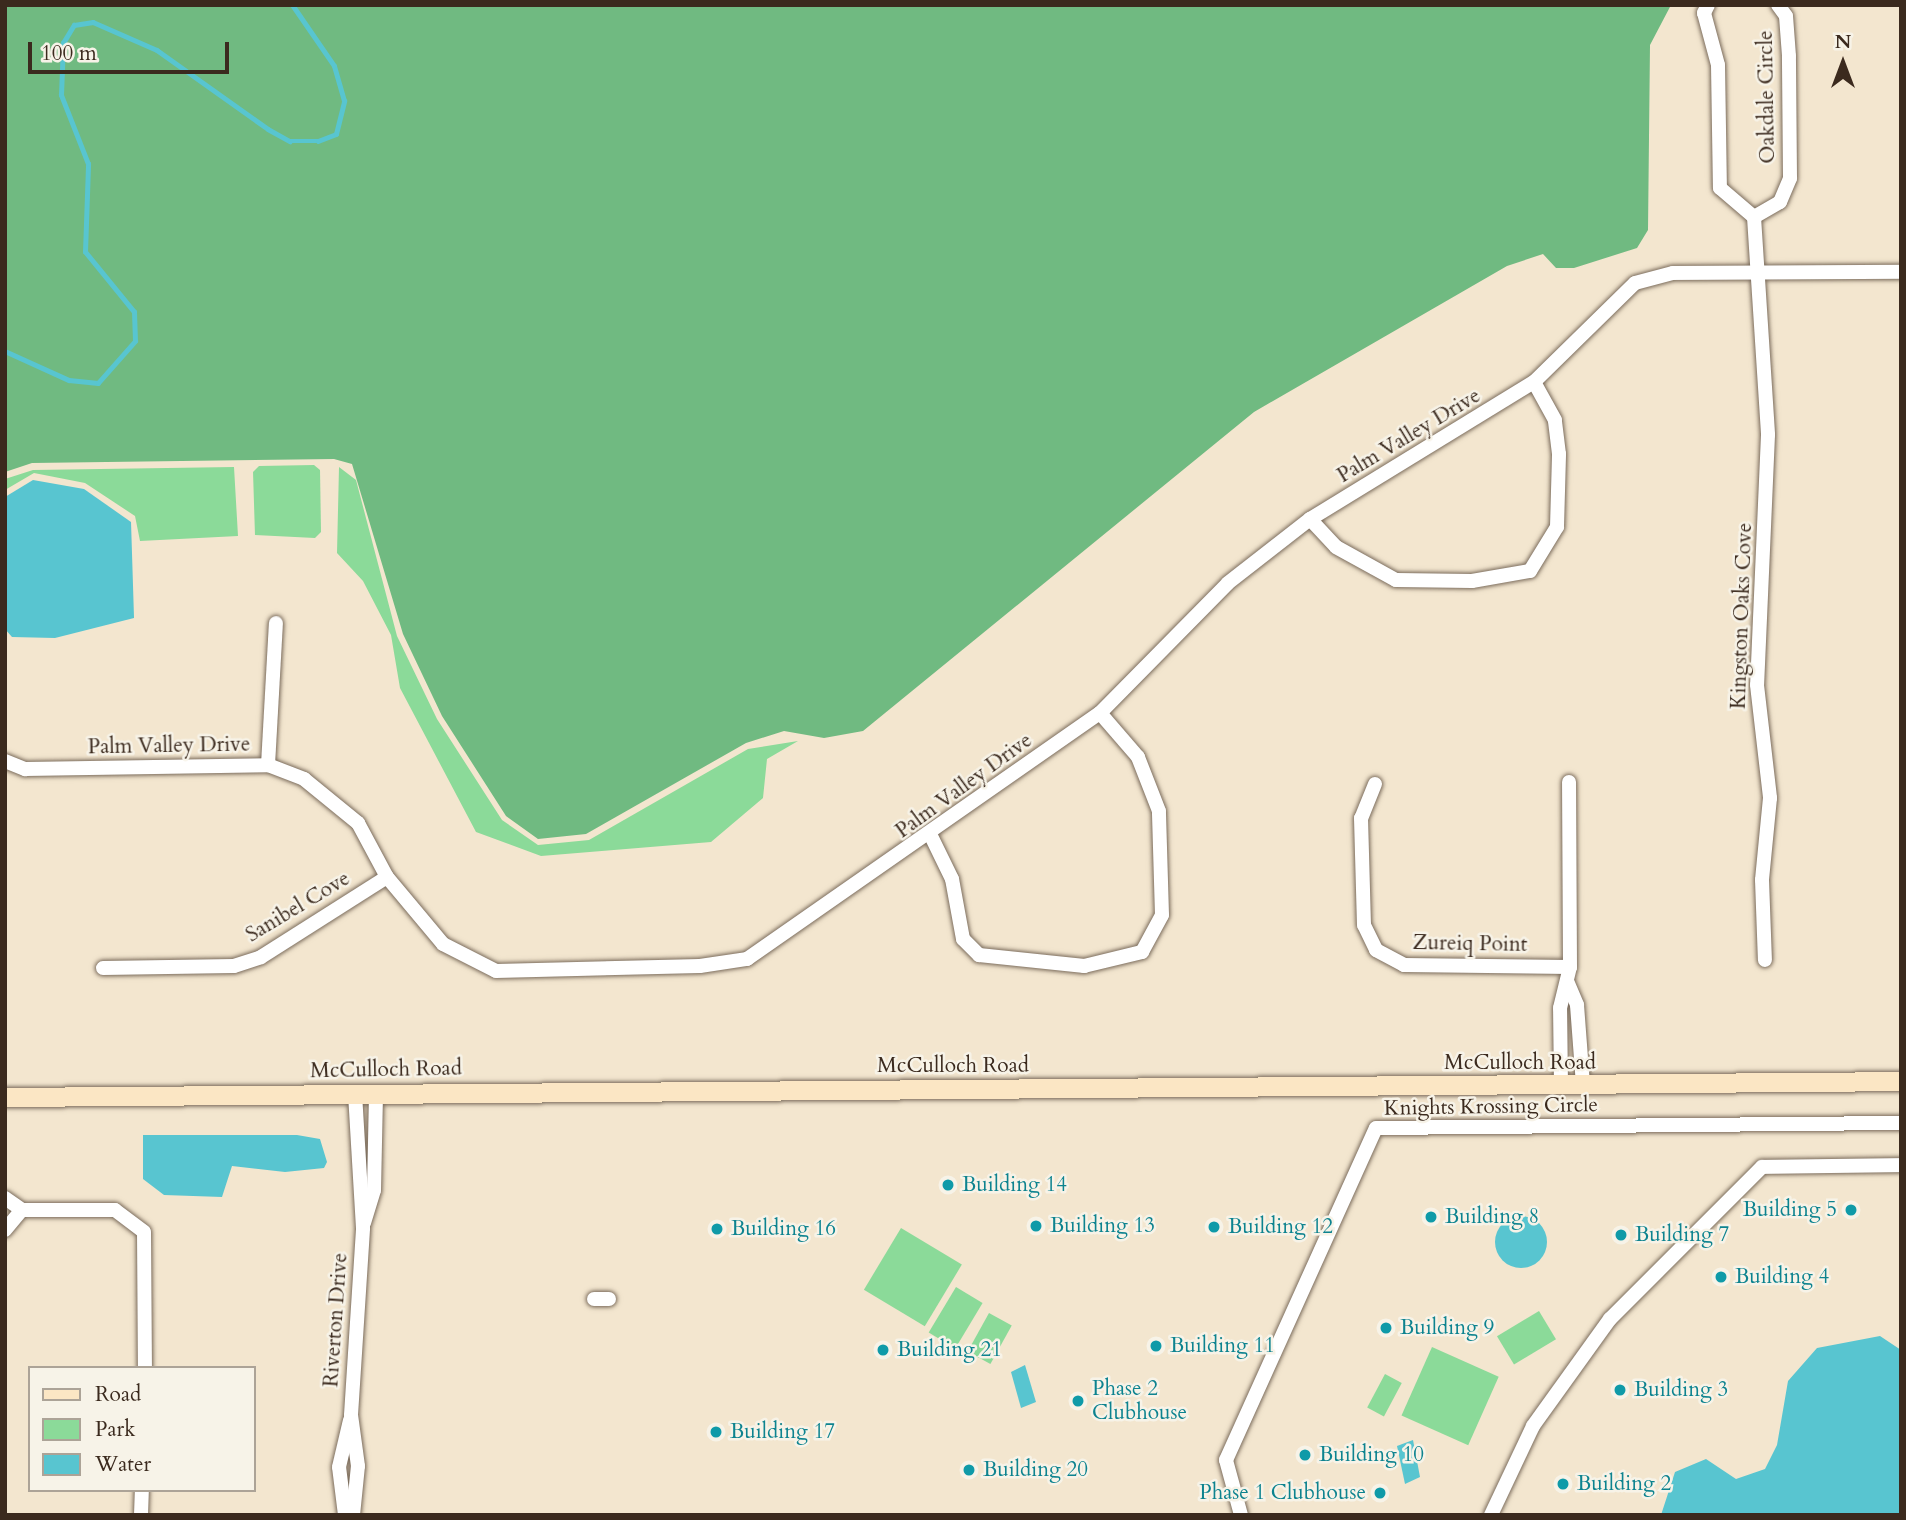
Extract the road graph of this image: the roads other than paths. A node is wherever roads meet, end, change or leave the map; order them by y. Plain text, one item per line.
1 (1708, 5) edge
2 (1778, 5) edge
3 (1754, 217) junction
4 (1757, 272) junction
5 (1901, 272) edge
6 (1534, 382) junction
7 (1310, 519) junction
8 (276, 623) dead end
9 (1100, 713) junction
10 (5, 761) edge
11 (268, 765) junction
12 (1569, 782) dead end
13 (1375, 784) dead end
14 (931, 836) junction
15 (387, 877) junction
16 (1765, 960) dead end
17 (103, 968) dead end
18 (1569, 974) junction
19 (1560, 1031) junction
20 (1579, 1031) junction
21 (1901, 1081) edge
22 (1583, 1085) junction
23 (1561, 1086) junction
24 (355, 1093) junction
25 (376, 1093) junction
26 (5, 1097) edge
27 (1901, 1123) edge
28 (1901, 1165) edge
29 (5, 1198) edge
30 (22, 1210) junction
31 (363, 1227) junction
32 (5, 1230) edge
33 (145, 1366) edge
34 (351, 1415) junction
35 (142, 1492) edge
36 (141, 1515) edge
37 (345, 1515) edge
38 (353, 1515) edge
39 (1241, 1515) edge
40 (1491, 1515) edge

1 - 3 street
2 - 3 street, Oakdale Circle
3 - 4 street
4 - 5 street, Palm Valley Drive
4 - 6 street, Palm Valley Drive
4 - 16 street, Kingston Oaks Cove
6 - 7 street, Palm Valley Drive
6 - 7 street
7 - 9 street, Palm Valley Drive
8 - 11 street
9 - 14 street, Palm Valley Drive
9 - 14 street
10 - 11 street, Palm Valley Drive
11 - 15 street, Palm Valley Drive
12 - 18 street
13 - 18 street, Zureiq Point
14 - 15 street, Palm Valley Drive
15 - 17 street, Sanibel Cove
18 - 19 street
18 - 20 street
19 - 20 street
19 - 23 street
20 - 22 street
21 - 22 street, McCulloch Road
22 - 23 street, McCulloch Road
23 - 25 street, McCulloch Road
24 - 25 street, McCulloch Road
24 - 26 street, McCulloch Road
24 - 31 street, Riverton Drive
25 - 31 street, Riverton Drive
27 - 39 street, Knights Krossing Circle
28 - 40 street
29 - 30 street
30 - 32 street
30 - 33 street
31 - 34 street, Riverton Drive
34 - 37 street, Riverton Drive
34 - 38 street, Riverton Drive
35 - 36 street

